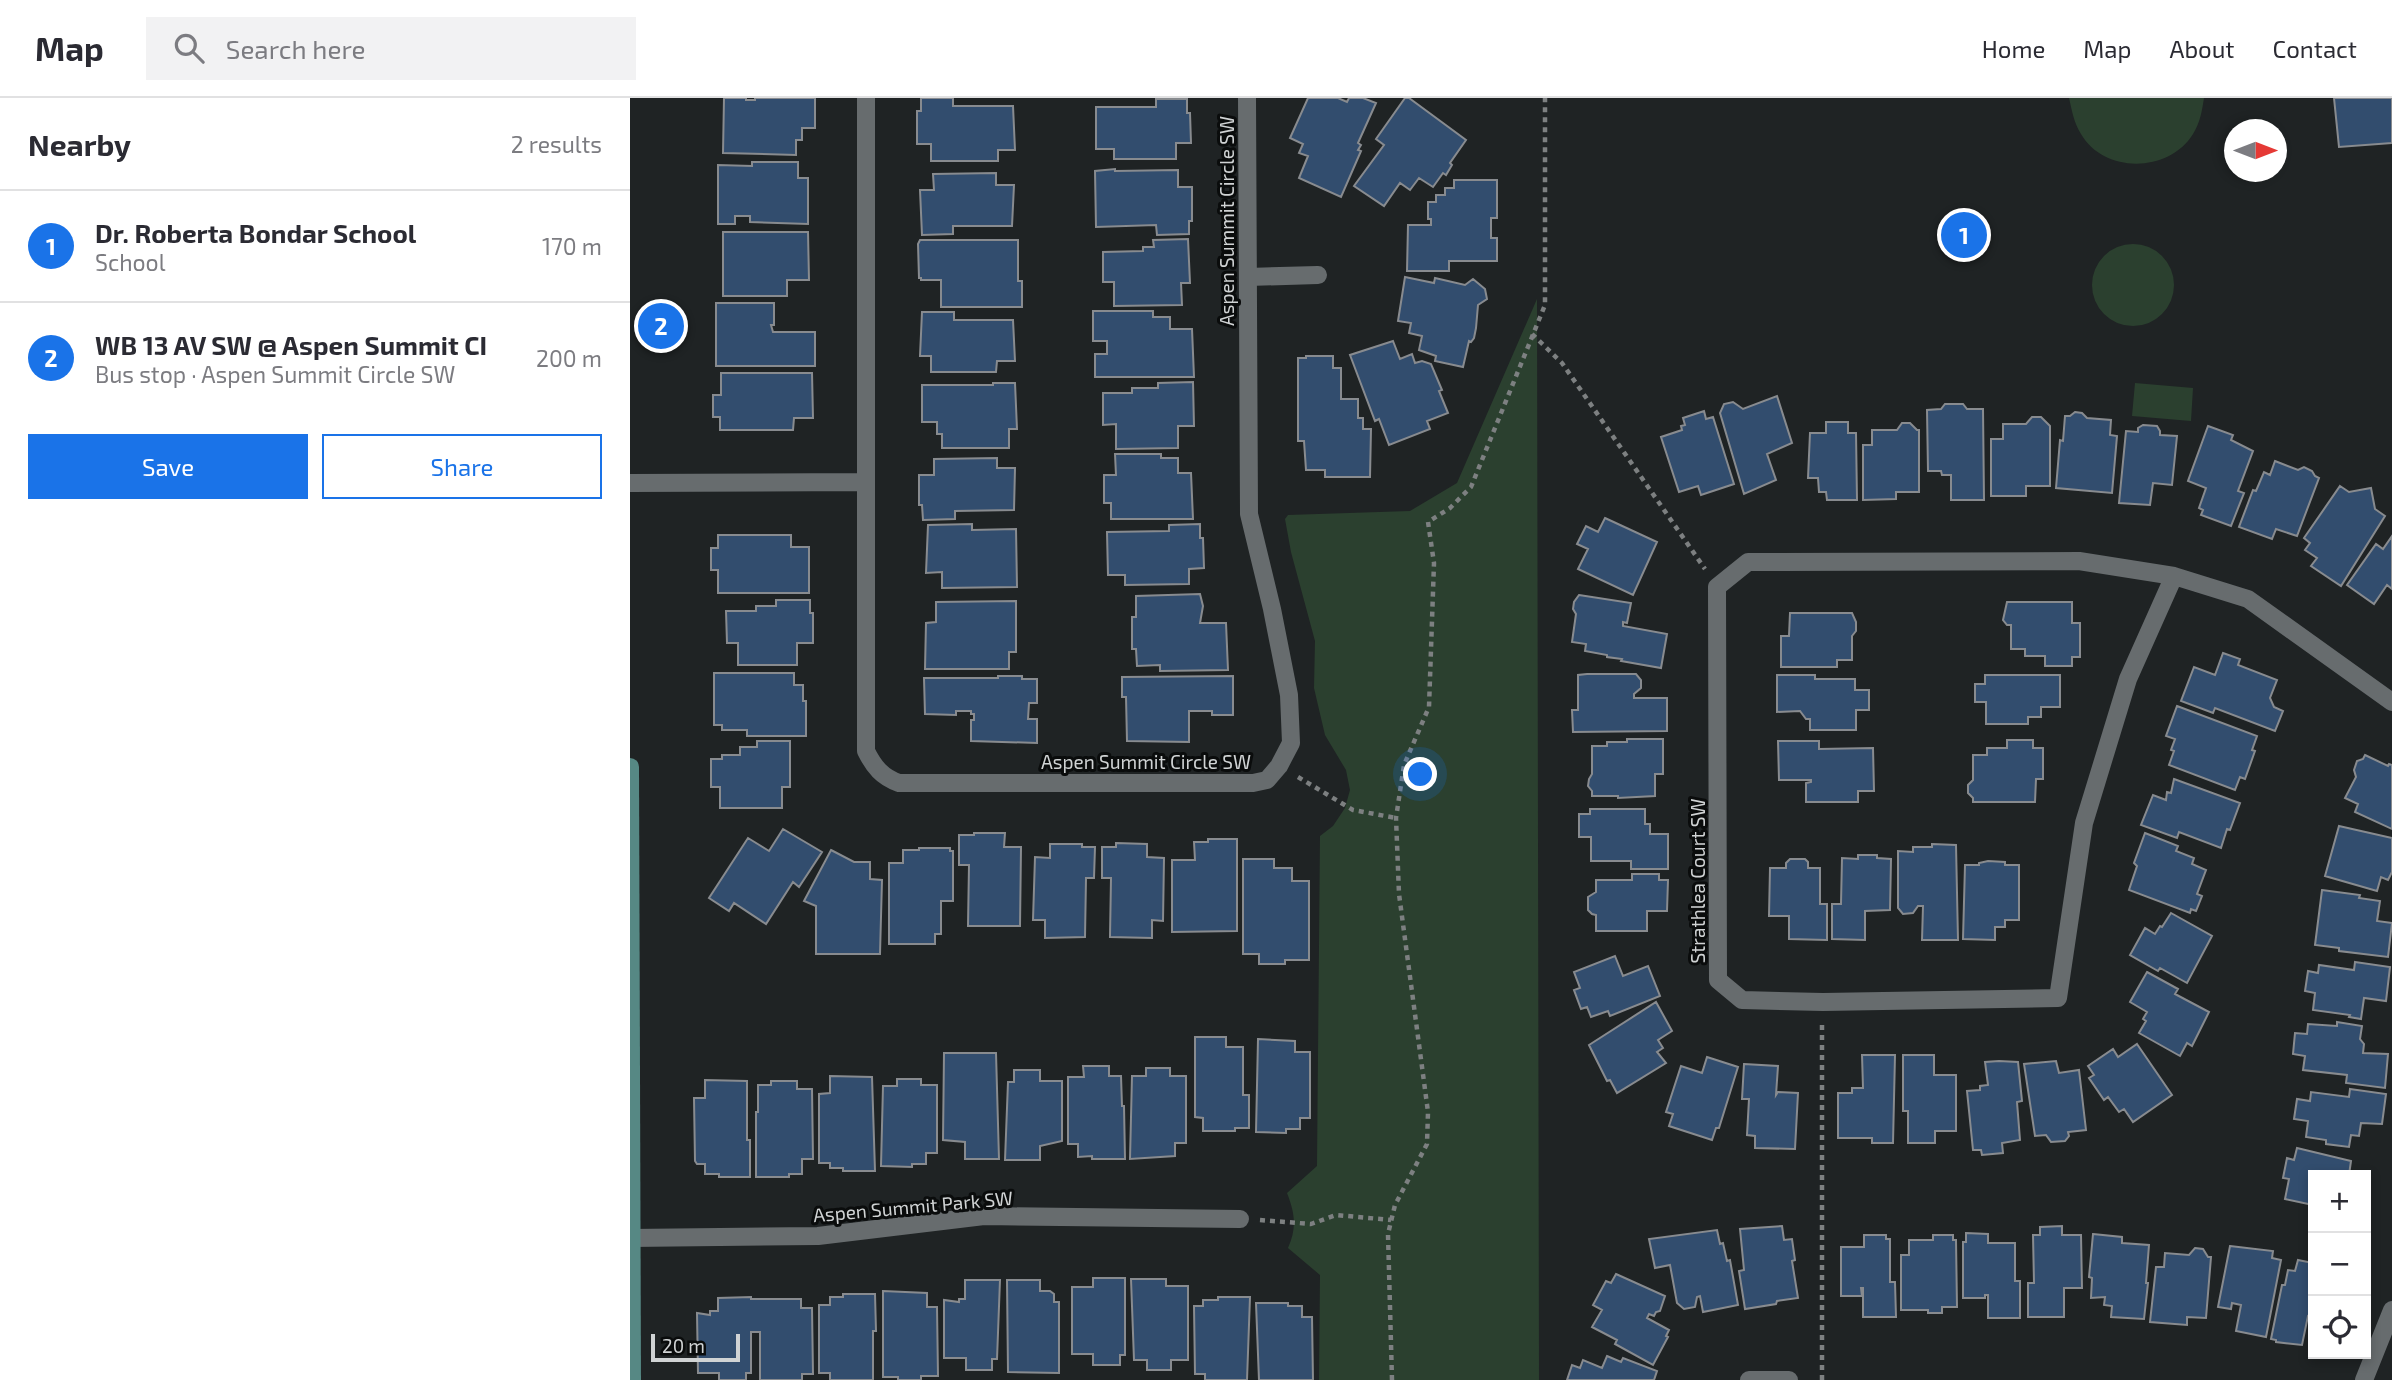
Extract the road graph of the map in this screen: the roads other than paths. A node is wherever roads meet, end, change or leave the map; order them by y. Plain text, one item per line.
1 (866, 98) edge
2 (1247, 98) edge
3 (1318, 275) dead end
4 (1248, 276) junction
5 (864, 482) junction
6 (630, 483) edge
7 (2174, 576) junction
8 (2392, 702) edge
9 (630, 767) edge
10 (630, 860) edge
11 (1240, 1219) road end
12 (631, 1238) edge
13 (2392, 1310) edge
14 (632, 1380) edge
15 (1749, 1380) edge
16 (1789, 1380) edge
17 (2364, 1380) edge

1 - 5 street, Aspen Summit Circle SW
2 - 4 street, Aspen Summit Circle SW
3 - 4 street
4 - 5 street, Aspen Summit Circle SW
5 - 6 street
7 - 7 street, Strathlea Court SW
7 - 8 street
9 - 10 street
10 - 12 street
11 - 12 street, Aspen Summit Park SW
12 - 14 street
13 - 17 street
15 - 16 street

